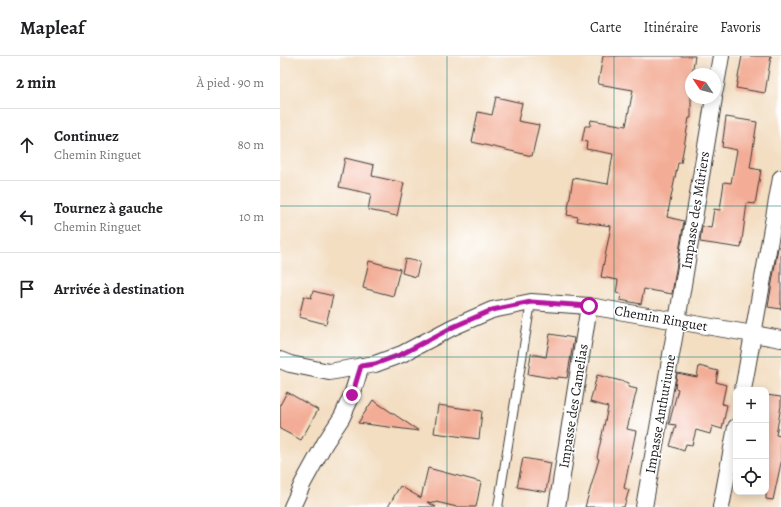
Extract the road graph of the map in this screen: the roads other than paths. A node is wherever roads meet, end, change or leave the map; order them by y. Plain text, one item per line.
1 (720, 56) edge
2 (718, 68) edge
3 (713, 104) edge
4 (781, 178) edge
5 (531, 302) junction
6 (589, 306) junction
7 (677, 321) junction
8 (753, 334) junction
9 (781, 339) edge
10 (280, 360) edge
11 (361, 366) junction
12 (744, 387) edge
13 (733, 443) edge
14 (292, 507) edge
15 (498, 507) edge
16 (557, 507) edge
17 (644, 507) edge
18 (721, 507) edge

1 - 2 street
3 - 7 street, Impasse des Mûriers
4 - 8 street
5 - 6 street, Chemin Ringuet
5 - 11 street, Chemin Ringuet
5 - 15 lane
6 - 7 street, Chemin Ringuet
6 - 16 street, Impasse des Camelias
7 - 8 street, Chemin Ringuet
7 - 17 street, Impasse Anthuriume
8 - 9 street, Chemin Ringuet
8 - 12 street
10 - 11 street, Chemin Ringuet
11 - 14 street
13 - 18 street

